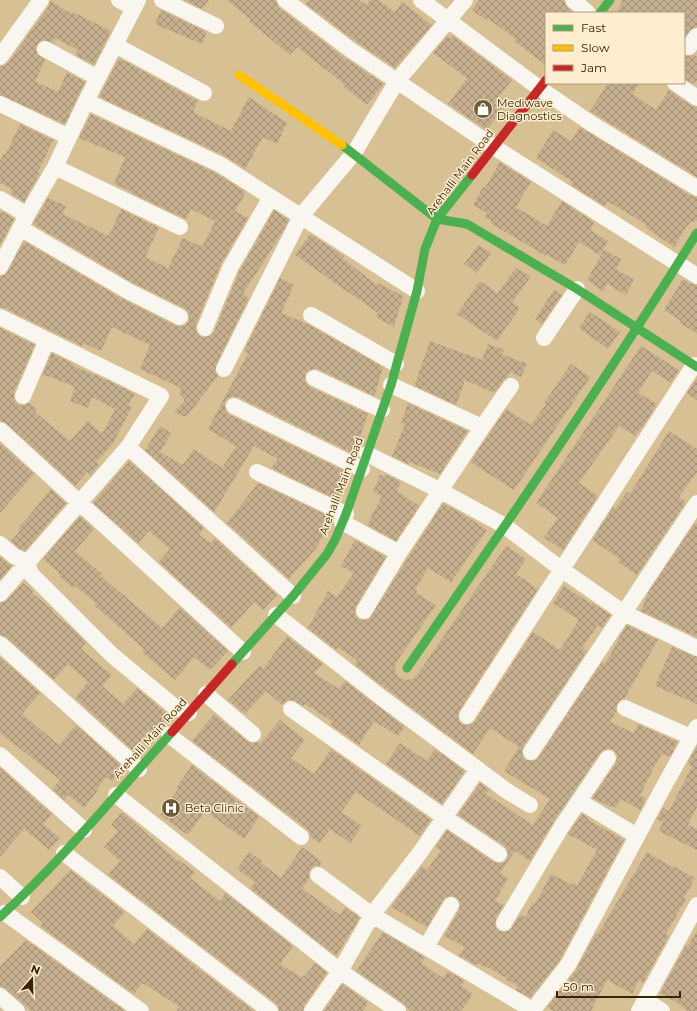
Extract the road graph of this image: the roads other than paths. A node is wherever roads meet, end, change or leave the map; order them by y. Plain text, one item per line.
1 (41, 0) edge
2 (119, 0) edge
3 (162, 0) edge
4 (285, 0) edge
5 (421, 0) edge
6 (465, 0) edge
7 (573, 0) edge
8 (610, 0) edge
9 (136, 4) edge
10 (587, 12) edge
11 (601, 12) edge
12 (449, 20) junction
13 (216, 26) dead end
14 (115, 45) junction
15 (45, 49) dead end
16 (0, 57) edge
17 (239, 75) dead end
18 (98, 78) junction
19 (397, 81) junction
20 (543, 84) edge
21 (676, 84) edge
22 (204, 93) dead end
23 (697, 98) edge
24 (86, 100) junction
25 (0, 104) edge
26 (69, 137) junction
27 (494, 147) junction
28 (354, 153) junction
29 (55, 167) junction
30 (697, 188) edge
31 (271, 196) junction
32 (0, 199) edge
33 (301, 216) junction
34 (437, 219) junction
35 (24, 222) junction
36 (180, 228) dead end
37 (697, 233) edge
38 (678, 264) junction
39 (0, 267) edge
40 (697, 276) edge
41 (577, 289) junction
42 (417, 291) junction
43 (311, 315) dead end
44 (0, 317) edge
45 (180, 317) dead end
46 (205, 328) dead end
47 (637, 329) junction
48 (544, 338) dead end
49 (47, 340) junction
50 (396, 364) junction
51 (695, 366) edge
52 (224, 369) dead end
53 (314, 378) dead end
54 (391, 385) junction
55 (511, 386) dead end
56 (23, 396) dead end
57 (234, 406) dead end
58 (382, 410) junction
59 (482, 427) junction
60 (0, 430) edge
61 (128, 447) junction
62 (364, 461) junction
63 (257, 472) dead end
64 (441, 491) junction
65 (80, 503) junction
66 (697, 503) edge
67 (344, 518) junction
68 (505, 526) junction
69 (0, 544) edge
70 (399, 553) junction
71 (28, 562) junction
72 (561, 569) junction
73 (0, 594) edge
74 (293, 596) junction
75 (364, 611) dead end
76 (624, 613) junction
77 (276, 615) junction
78 (0, 644) edge
79 (697, 648) edge
80 (243, 652) junction
81 (407, 668) dead end
82 (206, 694) junction
83 (625, 708) dead end
84 (291, 709) dead end
85 (189, 713) junction
86 (467, 716) dead end
87 (694, 732) edge
88 (253, 734) dead end
89 (169, 735) junction
90 (531, 752) dead end
91 (0, 755) edge
92 (608, 758) dead end
93 (139, 769) junction
94 (478, 769) junction
95 (116, 795) junction
96 (579, 801) junction
97 (530, 806) dead end
98 (444, 817) junction
99 (84, 830) junction
100 (637, 836) junction
101 (301, 837) dead end
102 (64, 853) junction
103 (499, 854) dead end
104 (318, 875) dead end
105 (0, 877) edge
106 (22, 897) junction
107 (450, 905) dead end
108 (697, 905) edge
109 (3, 915) edge
110 (372, 915) junction
111 (504, 923) dead end
112 (692, 929) edge
113 (426, 947) junction
114 (340, 971) junction
115 (0, 996) edge
116 (642, 1006) edge
117 (17, 1011) edge
118 (141, 1011) edge
119 (270, 1011) edge
120 (312, 1011) edge
121 (398, 1011) edge
122 (533, 1011) edge
123 (662, 1011) edge

1 - 16 street
2 - 9 street
3 - 13 street
4 - 19 street
5 - 12 street
6 - 12 street
7 - 10 street
8 - 11 street
9 - 14 street
12 - 19 street
12 - 20 street
14 - 18 street
14 - 22 street
15 - 18 street
17 - 28 street
18 - 24 street
19 - 27 street
19 - 28 street
20 - 27 street, Arehalli Main Road
20 - 30 street
21 - 23 street
24 - 26 street
24 - 31 street
25 - 26 street
26 - 29 street
27 - 34 street, Arehalli Main Road
27 - 38 street
28 - 33 street
28 - 34 street
29 - 35 street
29 - 36 street
31 - 33 street
31 - 46 street
32 - 35 street
33 - 42 street
33 - 52 street
34 - 41 street
34 - 42 street, Arehalli Main Road
35 - 39 street
35 - 45 street
37 - 38 street
38 - 40 street
38 - 47 street
41 - 47 street
41 - 48 street
42 - 50 street, Arehalli Main Road
43 - 50 street
44 - 49 street
47 - 51 street
47 - 68 street
49 - 56 street
49 - 61 street
50 - 54 street, Arehalli Main Road
51 - 72 street
53 - 58 street
54 - 58 street, Arehalli Main Road
54 - 59 street
55 - 59 street
57 - 62 street
58 - 62 street, Arehalli Main Road
59 - 64 street
60 - 65 street
61 - 65 street
61 - 74 street
62 - 64 street
62 - 67 street, Arehalli Main Road
63 - 67 street
64 - 68 street
64 - 70 street
65 - 71 street
65 - 80 street
66 - 76 street
67 - 70 street
67 - 74 street, Arehalli Main Road
68 - 72 street
68 - 81 street
69 - 71 street
70 - 75 street
71 - 73 street
71 - 85 street
72 - 76 street
72 - 86 street
74 - 77 street, Arehalli Main Road
76 - 79 street
76 - 90 street
77 - 80 street, Arehalli Main Road
77 - 94 street
78 - 93 street
80 - 82 street, Arehalli Main Road
82 - 85 street, Arehalli Main Road
82 - 88 street
83 - 87 street
84 - 98 street
85 - 89 street, Arehalli Main Road
87 - 100 street
89 - 93 street, Arehalli Main Road
89 - 101 street
91 - 99 street
92 - 96 street
93 - 95 street, Arehalli Main Road
94 - 97 street
94 - 98 street
95 - 99 street, Arehalli Main Road
95 - 114 street
96 - 100 street
96 - 111 street
98 - 103 street
98 - 110 street
99 - 102 street, Arehalli Main Road
100 - 122 street
102 - 106 street, Arehalli Main Road
102 - 119 street
104 - 110 street
105 - 106 street
106 - 109 street, Arehalli Main Road
107 - 113 street
108 - 112 street
109 - 118 street
110 - 113 street
110 - 114 street
112 - 116 street
113 - 122 street
114 - 120 street
114 - 121 street
115 - 117 street
116 - 123 street

